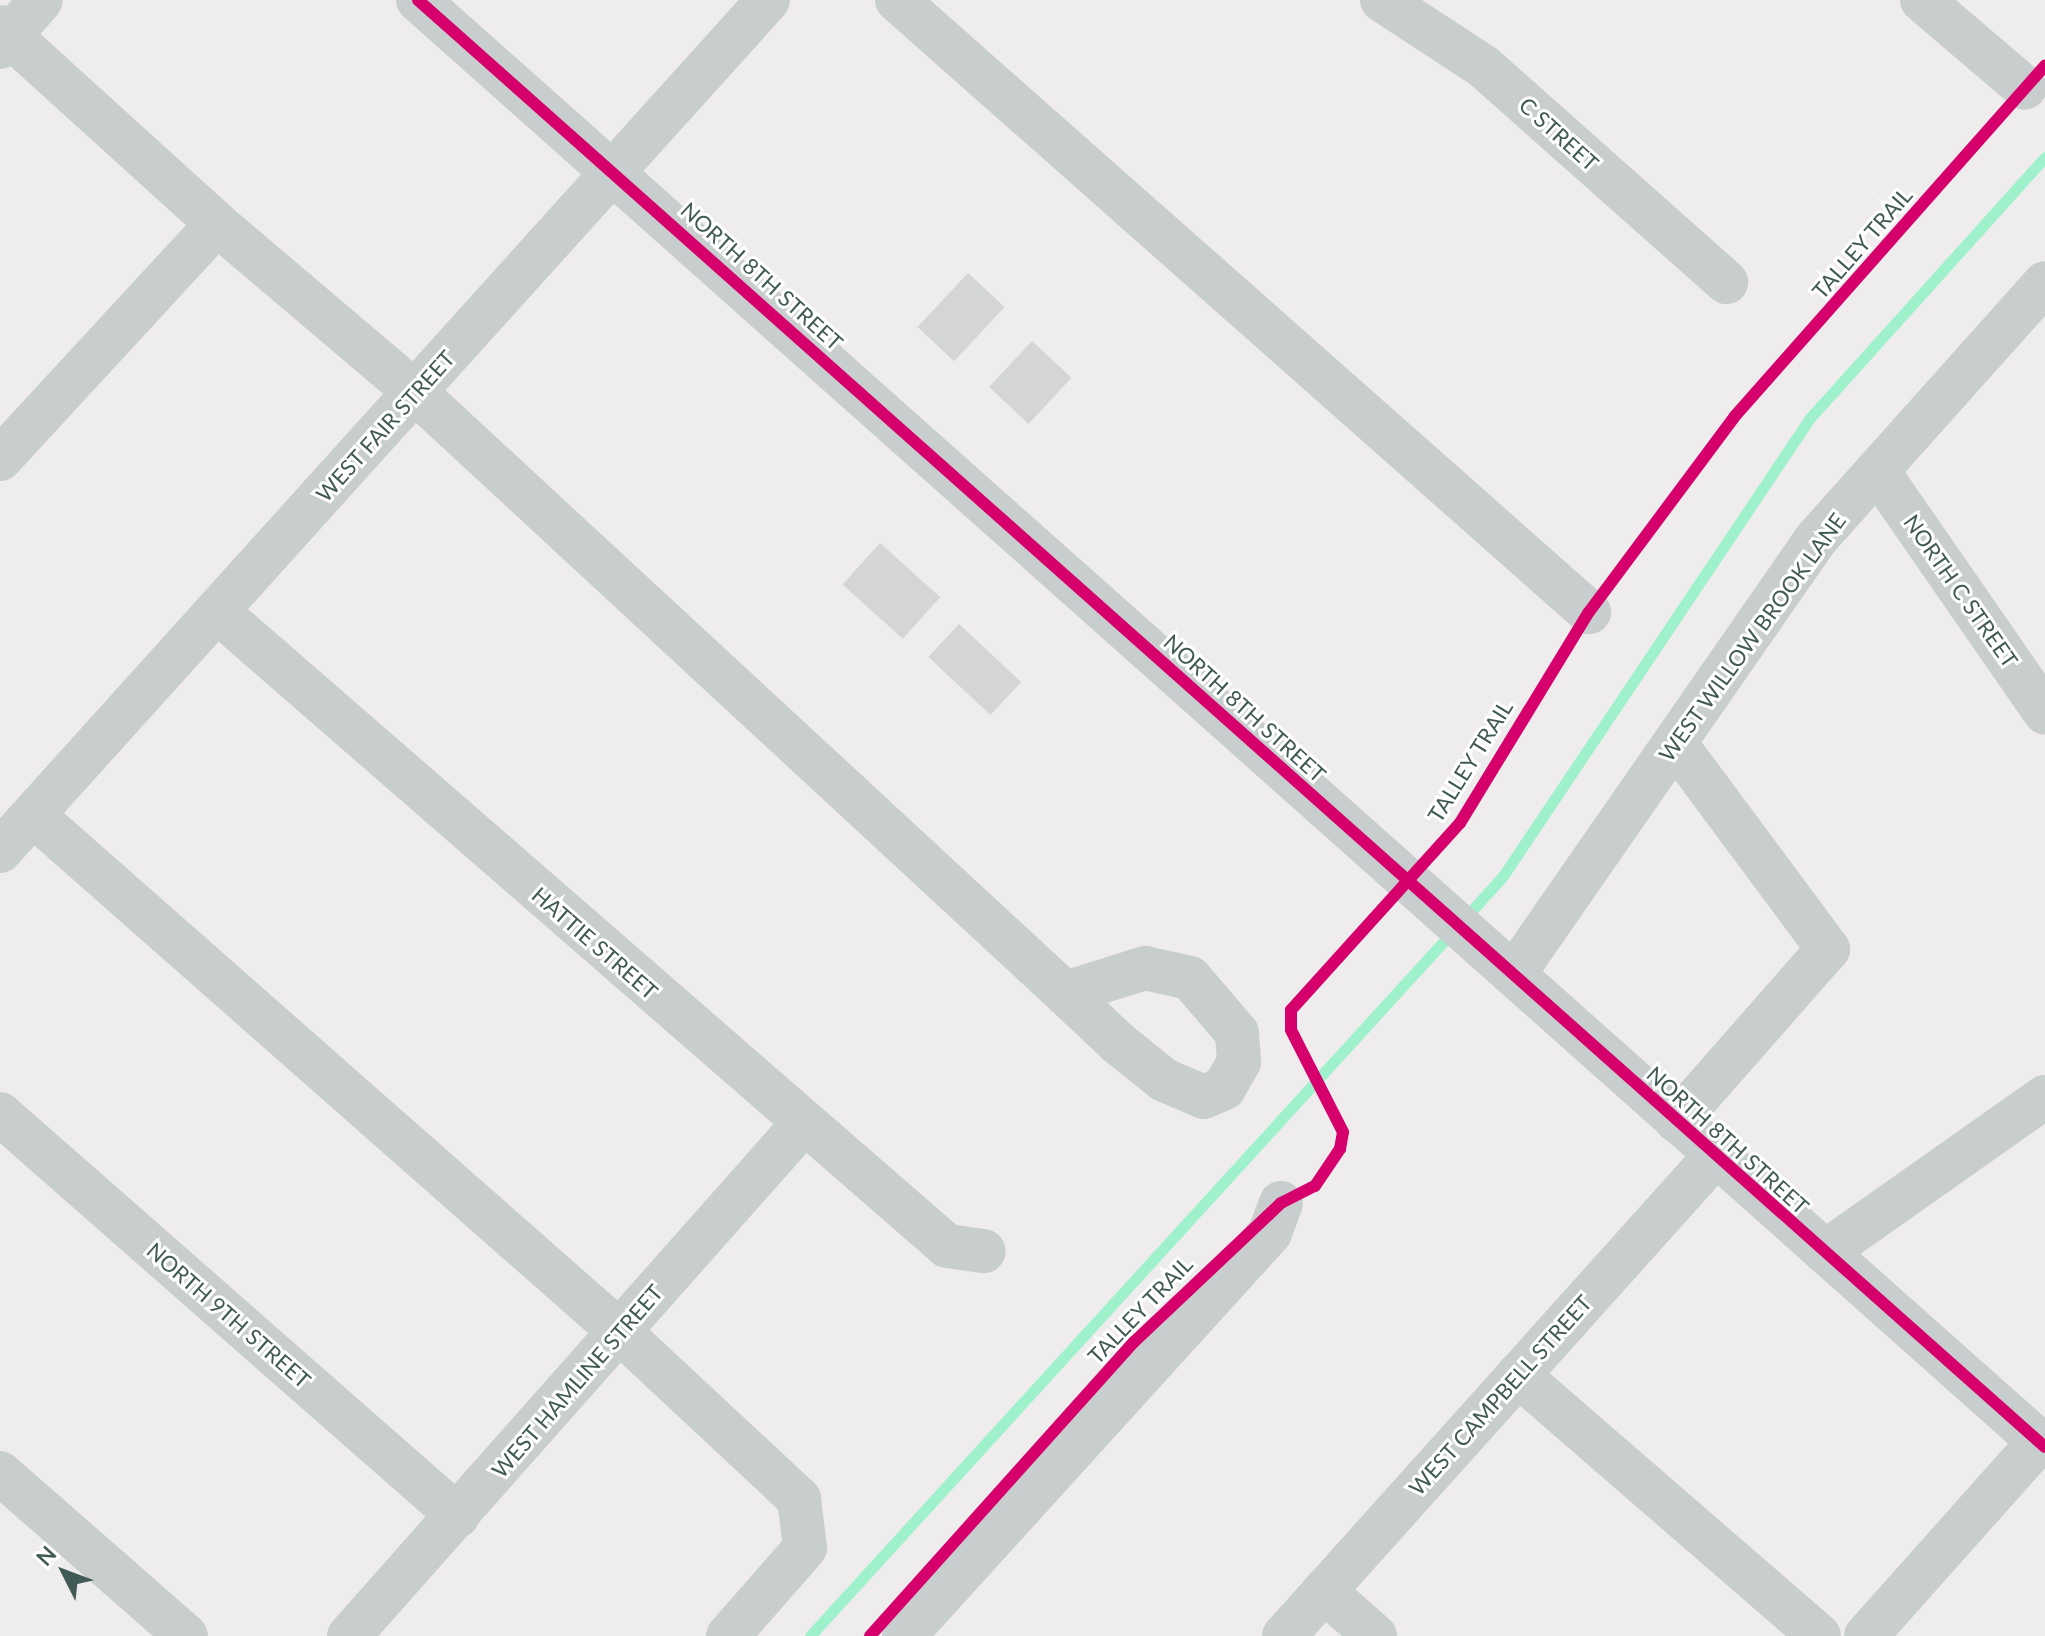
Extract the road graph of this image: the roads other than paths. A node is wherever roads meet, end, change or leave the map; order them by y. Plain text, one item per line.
1 (41, 0) edge
2 (418, 0) edge
3 (768, 0) edge
4 (897, 0) edge
5 (1382, 0) edge
6 (1922, 0) edge
7 (3, 37) edge
8 (2025, 88) dead end
9 (614, 171) junction
10 (217, 224) junction
11 (1726, 282) dead end
12 (2045, 283) edge
13 (415, 392) junction
14 (0, 459) edge
15 (1877, 470) junction
16 (218, 612) junction
17 (1589, 612) dead end
18 (2045, 713) edge
19 (1675, 743) junction
20 (33, 815) junction
21 (0, 851) edge
22 (1501, 964) junction
23 (1065, 993) dead end
24 (2045, 1097) edge
25 (0, 1114) edge
26 (1677, 1121) junction
27 (803, 1124) junction
28 (1716, 1155) junction
29 (1281, 1203) dead end
30 (984, 1251) dead end
31 (1825, 1252) junction
32 (620, 1332) junction
33 (1518, 1375) junction
34 (2042, 1444) edge
35 (0, 1473) edge
36 (458, 1516) junction
37 (1324, 1591) junction
38 (186, 1636) edge
39 (349, 1636) edge
40 (728, 1636) edge
41 (904, 1636) edge
42 (1284, 1636) edge
43 (1375, 1636) edge
44 (1819, 1636) edge
45 (1866, 1636) edge

1 - 7 street
2 - 9 street, NORTH 8TH STREET
3 - 9 street, WEST FAIR STREET
4 - 17 street
5 - 11 street, C STREET
6 - 8 street
7 - 10 street
9 - 13 street, WEST FAIR STREET
9 - 22 street, NORTH 8TH STREET
10 - 13 street
10 - 14 street
12 - 15 street, WEST WILLOW BROOK LANE
13 - 16 street, WEST FAIR STREET
13 - 23 street
15 - 18 street, NORTH C STREET
15 - 19 street, WEST WILLOW BROOK LANE
16 - 20 street, WEST FAIR STREET
16 - 27 street, HATTIE STREET
19 - 22 street, WEST WILLOW BROOK LANE
19 - 26 street
20 - 21 street, WEST FAIR STREET
20 - 32 street
22 - 26 street, NORTH 8TH STREET
24 - 31 street
25 - 36 street, NORTH 9TH STREET
26 - 28 street, NORTH 8TH STREET
27 - 30 street, HATTIE STREET
27 - 32 street, WEST HAMLINE STREET
28 - 31 street, NORTH 8TH STREET
28 - 33 street, WEST CAMPBELL STREET
29 - 41 street
31 - 34 street, NORTH 8TH STREET
32 - 36 street, WEST HAMLINE STREET
32 - 40 street
33 - 37 street, WEST CAMPBELL STREET
33 - 44 street
34 - 45 street
35 - 38 street
36 - 39 street, WEST HAMLINE STREET
37 - 42 street, WEST CAMPBELL STREET
37 - 43 street

